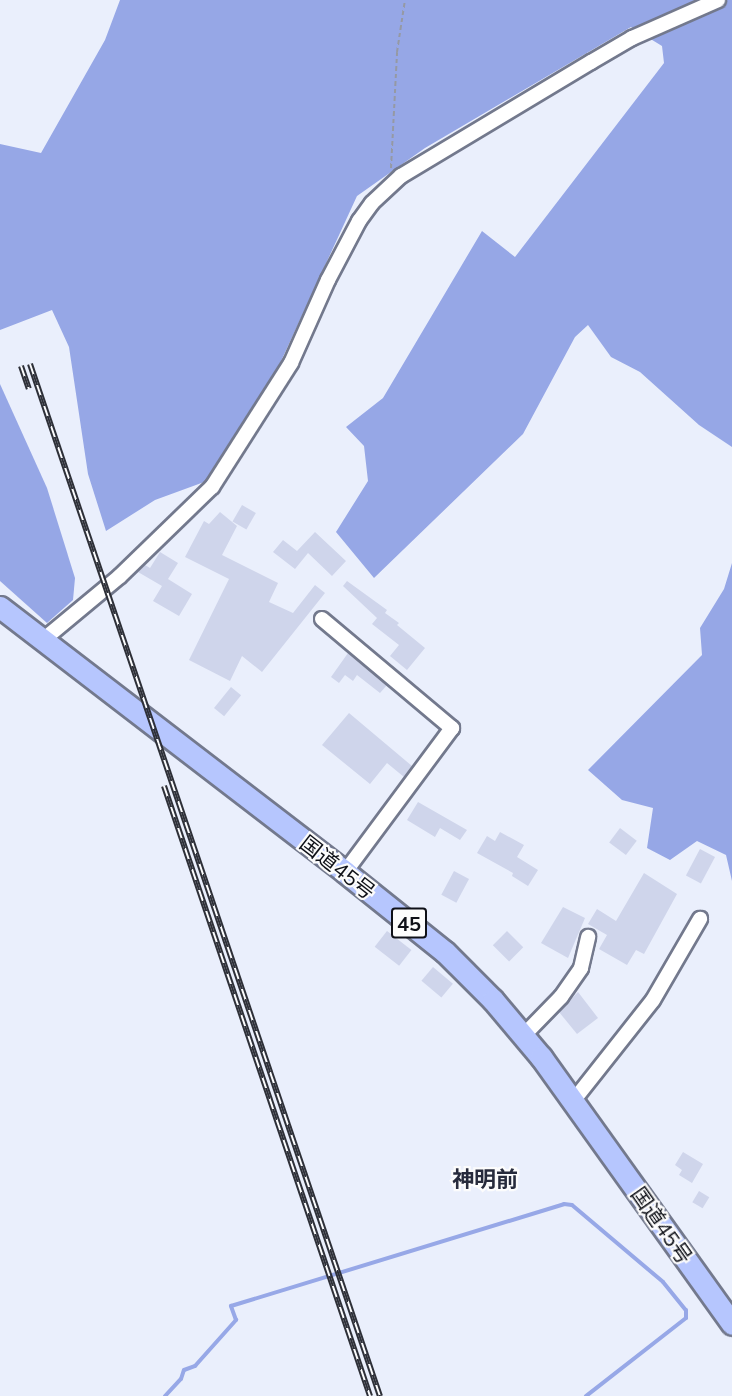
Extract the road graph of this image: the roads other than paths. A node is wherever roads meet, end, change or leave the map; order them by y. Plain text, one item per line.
1 (718, 0) edge
2 (0, 607) edge
3 (322, 619) dead end
4 (43, 640) junction
5 (345, 872) junction
6 (700, 919) dead end
7 (588, 937) dead end
8 (524, 1035) junction
9 (574, 1100) junction
10 (732, 1324) edge

1 - 4 street
2 - 4 highway, 国道45号 / 45
3 - 5 street
4 - 5 highway, 国道45号 / 45
5 - 8 highway, 国道45号 / 45
6 - 9 street
7 - 8 street
8 - 9 highway, 国道45号 / 45
9 - 10 highway, 国道45号 / 45

